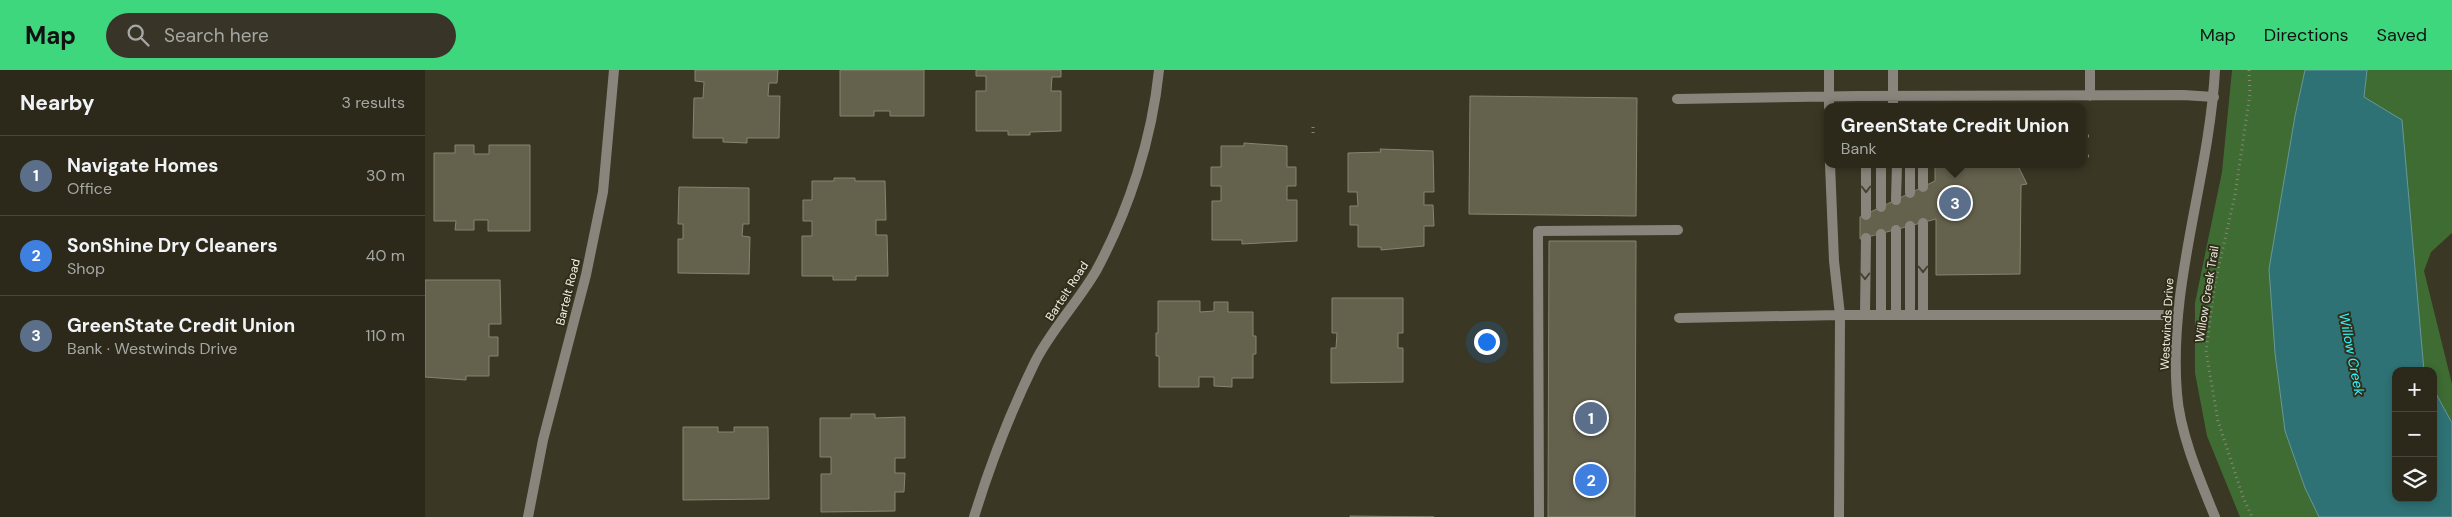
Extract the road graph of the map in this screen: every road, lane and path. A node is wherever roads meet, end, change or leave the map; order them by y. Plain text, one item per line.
1 (614, 70) edge
2 (1159, 70) edge
3 (1829, 70) edge
4 (1893, 70) edge
5 (2090, 70) edge
6 (2215, 70) edge
7 (2249, 70) edge
8 (1892, 95) junction
9 (2090, 96) junction
10 (2213, 98) junction
11 (1677, 99) dead end
12 (1829, 102) edge
13 (1893, 103) edge
14 (1313, 123) dead end
15 (1313, 133) dead end
16 (2086, 136) edge
17 (2090, 136) dead end
18 (2086, 156) edge
19 (2090, 156) dead end
20 (1830, 168) edge
21 (1866, 168) edge
22 (1881, 168) edge
23 (1897, 168) edge
24 (1910, 168) edge
25 (1923, 168) edge
26 (1923, 187) dead end
27 (1910, 193) dead end
28 (1896, 200) dead end
29 (1881, 207) dead end
30 (1866, 214) dead end
31 (1923, 223) dead end
32 (1910, 226) dead end
33 (1679, 230) dead end
34 (1896, 230) dead end
35 (1881, 234) dead end
36 (1865, 238) dead end
37 (1840, 315) junction
38 (1865, 315) junction
39 (1881, 315) junction
40 (1897, 315) junction
41 (1910, 315) junction
42 (1923, 315) junction
43 (2177, 315) junction
44 (1679, 318) dead end
45 (528, 517) edge
46 (974, 517) edge
47 (1539, 517) edge
48 (1839, 517) edge
49 (2215, 517) edge
50 (2252, 517) edge

1 - 45 street, Bartelt Road
2 - 46 street, Bartelt Road
3 - 12 street
4 - 8 street
5 - 9 street
6 - 10 street, Westwinds Drive
7 - 50 path, Willow Creek Trail
8 - 9 street
8 - 12 street
8 - 13 street
9 - 10 street
10 - 43 street, Westwinds Drive
11 - 12 street
14 - 15 path
16 - 17 path
18 - 19 path
20 - 37 street
21 -> 30 street
22 - 29 street
23 - 28 street
24 - 27 street
25 - 26 street
31 -> 42 street
32 - 41 street
33 - 47 street
34 - 40 street
35 - 39 street
36 -> 38 street
37 - 38 street
37 - 44 street
37 - 48 street
38 - 39 street
39 - 40 street
40 - 41 street
41 - 42 street
42 - 43 street
43 - 49 street, Westwinds Drive

